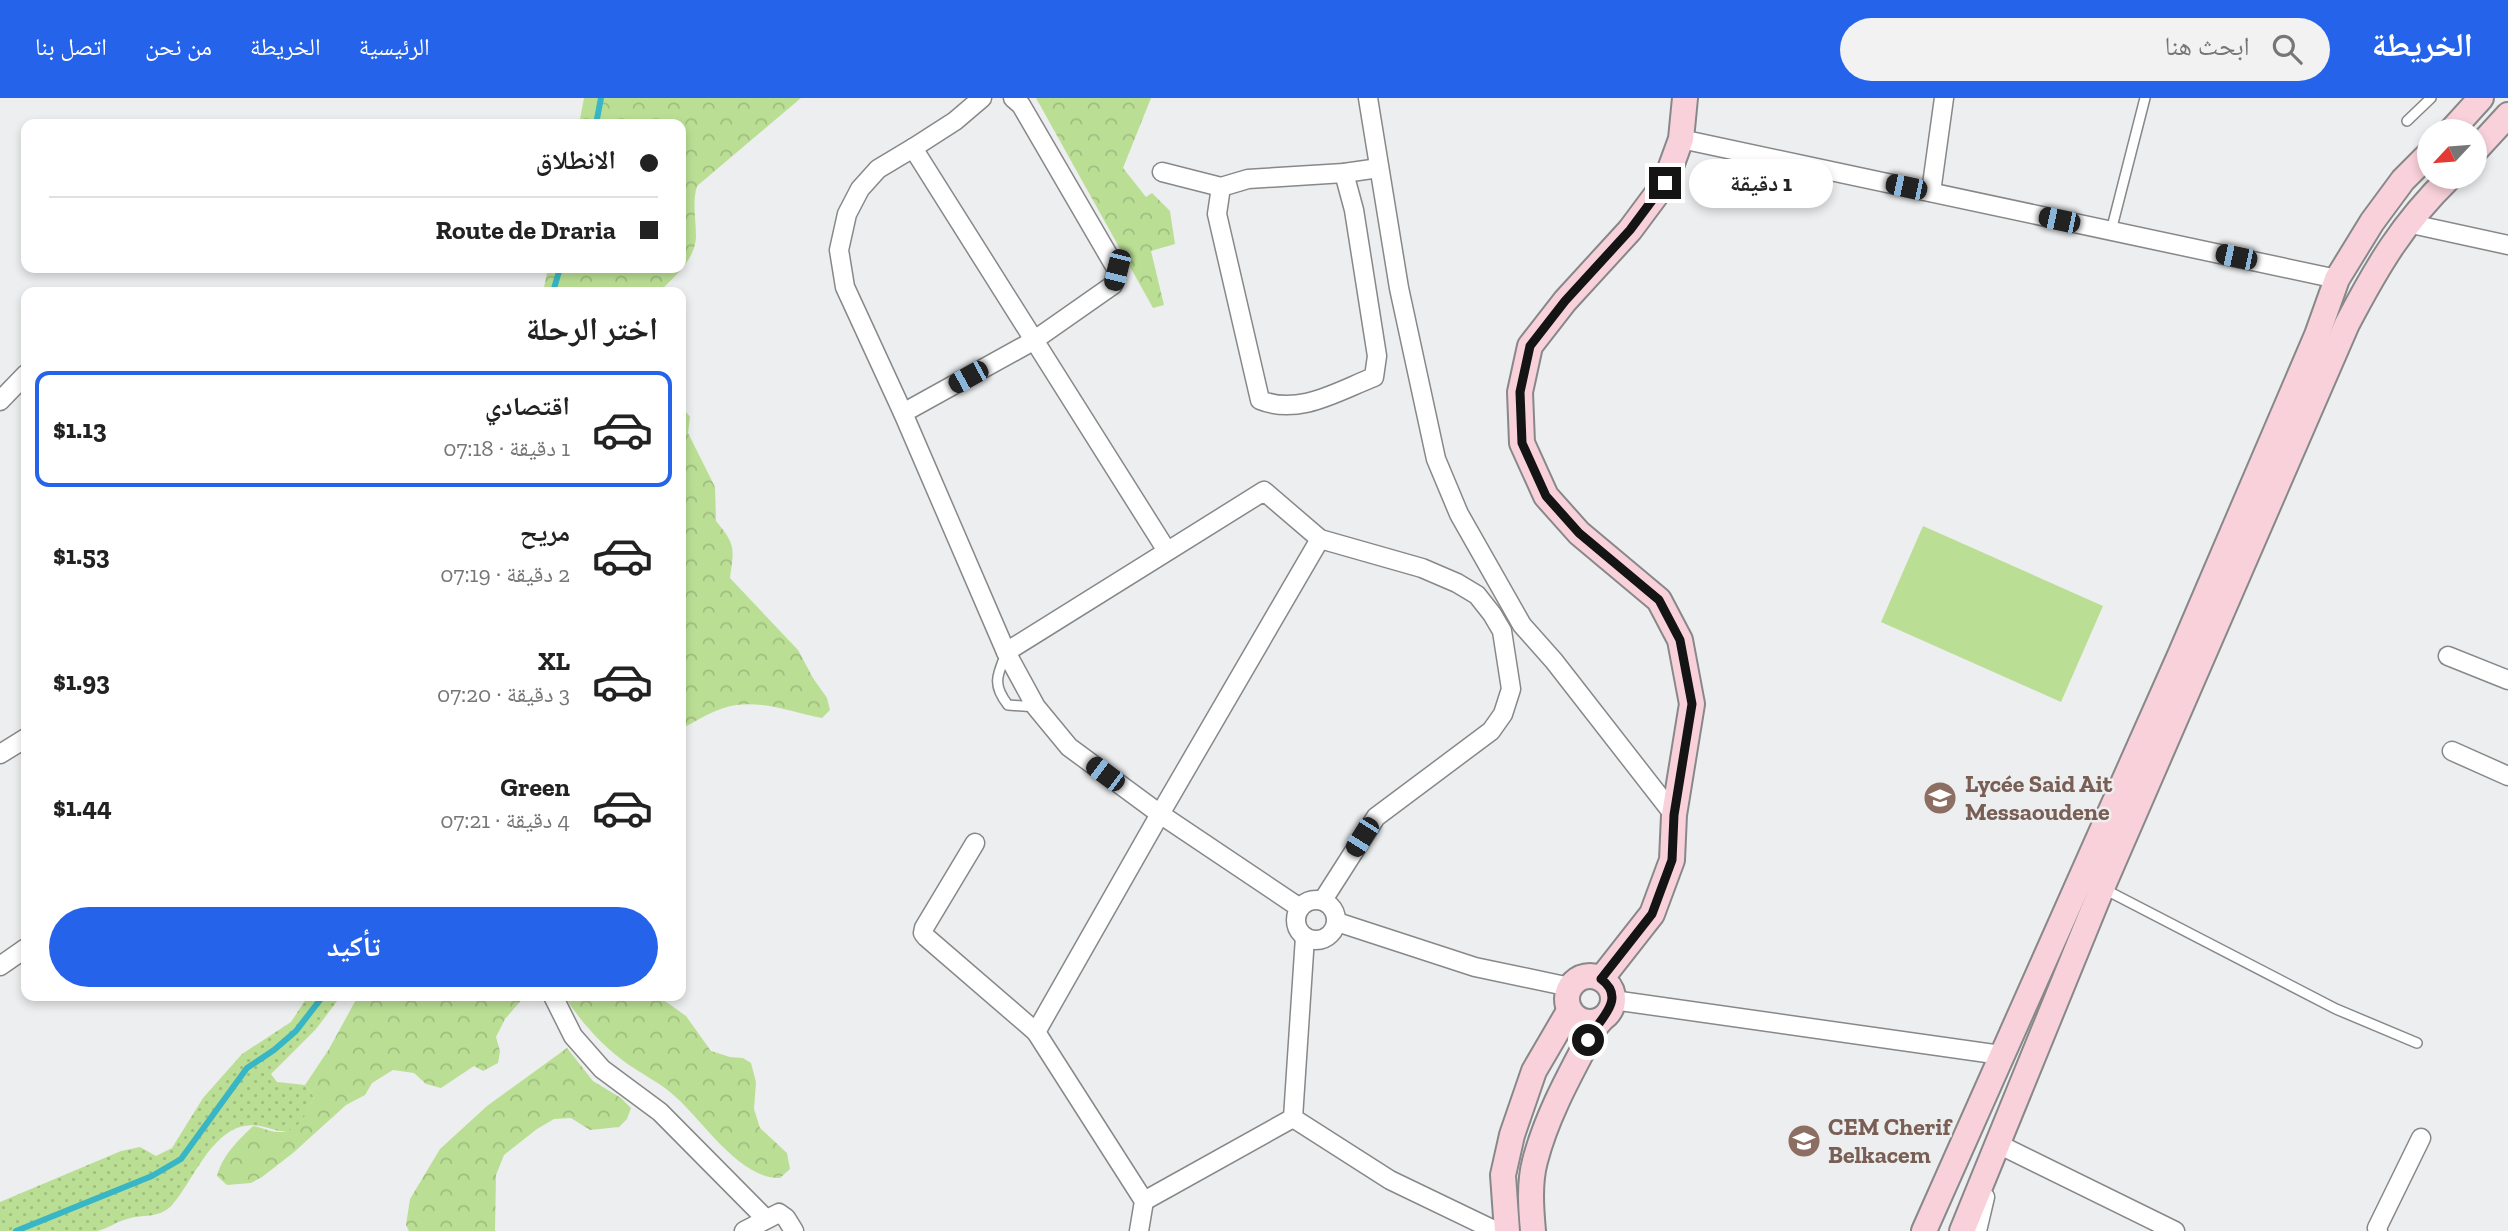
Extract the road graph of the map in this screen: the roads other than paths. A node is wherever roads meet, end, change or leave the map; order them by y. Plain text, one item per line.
1 (982, 98) edge
2 (1013, 98) edge
3 (1368, 98) edge
4 (1685, 98) edge
5 (1944, 98) edge
6 (2146, 98) edge
7 (2431, 98) edge
8 (2481, 98) edge
9 (2508, 115) edge
10 (2462, 119) edge
11 (2407, 121) dead end
12 (2487, 138) edge
13 (1681, 139) junction
14 (913, 148) junction
15 (2417, 166) edge
16 (1379, 167) junction
17 (1162, 172) dead end
18 (1344, 173) junction
19 (1221, 187) junction
20 (2438, 189) edge
21 (1931, 192) junction
22 (2407, 223) junction
23 (2111, 231) junction
24 (2508, 245) edge
25 (2337, 279) junction
26 (1033, 341) junction
27 (21, 379) edge
28 (0, 401) edge
29 (903, 413) junction
30 (1320, 539) junction
31 (1167, 551) junction
32 (1006, 652) junction
33 (2448, 656) dead end
34 (2508, 680) edge
35 (1036, 707) junction
36 (21, 741) edge
37 (2452, 751) dead end
38 (0, 754) edge
39 (2508, 776) edge
40 (1160, 814) junction
41 (1674, 815) junction
42 (975, 843) dead end
43 (2102, 888) junction
44 (1322, 900) junction
45 (1300, 908) junction
46 (1337, 922) junction
47 (1306, 937) junction
48 (21, 951) edge
49 (0, 966) edge
50 (1569, 999) junction
51 (1605, 1000) junction
52 (555, 1001) edge
53 (1036, 1032) junction
54 (2417, 1042) dead end
55 (2001, 1055) junction
56 (1293, 1118) junction
57 (2421, 1138) dead end
58 (1998, 1144) junction
59 (1144, 1201) junction
60 (765, 1218) junction
61 (744, 1231) edge
62 (794, 1231) edge
63 (1139, 1231) edge
64 (1496, 1231) edge
65 (1507, 1231) edge
66 (1533, 1231) edge
67 (1924, 1231) edge
68 (1962, 1231) edge
69 (1977, 1231) edge
70 (2175, 1231) edge
71 (2378, 1231) edge

1 - 14 street
2 - 26 street
3 - 16 street
4 - 13 main road
5 - 21 street
6 - 23 lane
7 - 11 lane
8 - 10 main road
9 - 12 main road
13 - 21 street
13 - 41 main road
14 - 26 street
14 - 29 street
15 - 25 main road
16 - 18 street
16 - 41 street
17 - 19 street
18 - 19 street
18 - 19 street
20 - 22 main road
21 - 23 street
22 - 24 street
22 - 43 main road
23 - 25 street
25 - 55 main road
26 - 29 street
26 - 31 street
27 - 28 street
29 - 32 street
30 - 31 street
30 - 40 street
30 - 44 street
31 - 32 street
32 - 35 street
32 - 35 lane
33 - 34 street
35 - 40 street
36 - 38 street
37 - 39 street
40 - 45 street
40 - 53 street
41 - 51 main road
42 - 53 street
43 - 54 lane
43 - 58 main road
44 - 45 street
44 - 46 street
45 - 47 street
46 - 47 street
46 - 50 street
47 - 56 street
48 - 49 street
50 - 51 main road
50 - 51 main road
50 - 65 main road
51 - 55 street
51 - 66 main road
52 - 60 street
53 - 59 street
55 - 67 main road
56 - 59 street
56 - 64 street
57 - 71 street
58 - 68 main road
58 - 69 street
58 - 70 street
59 - 63 street
60 - 61 street
60 - 62 street

